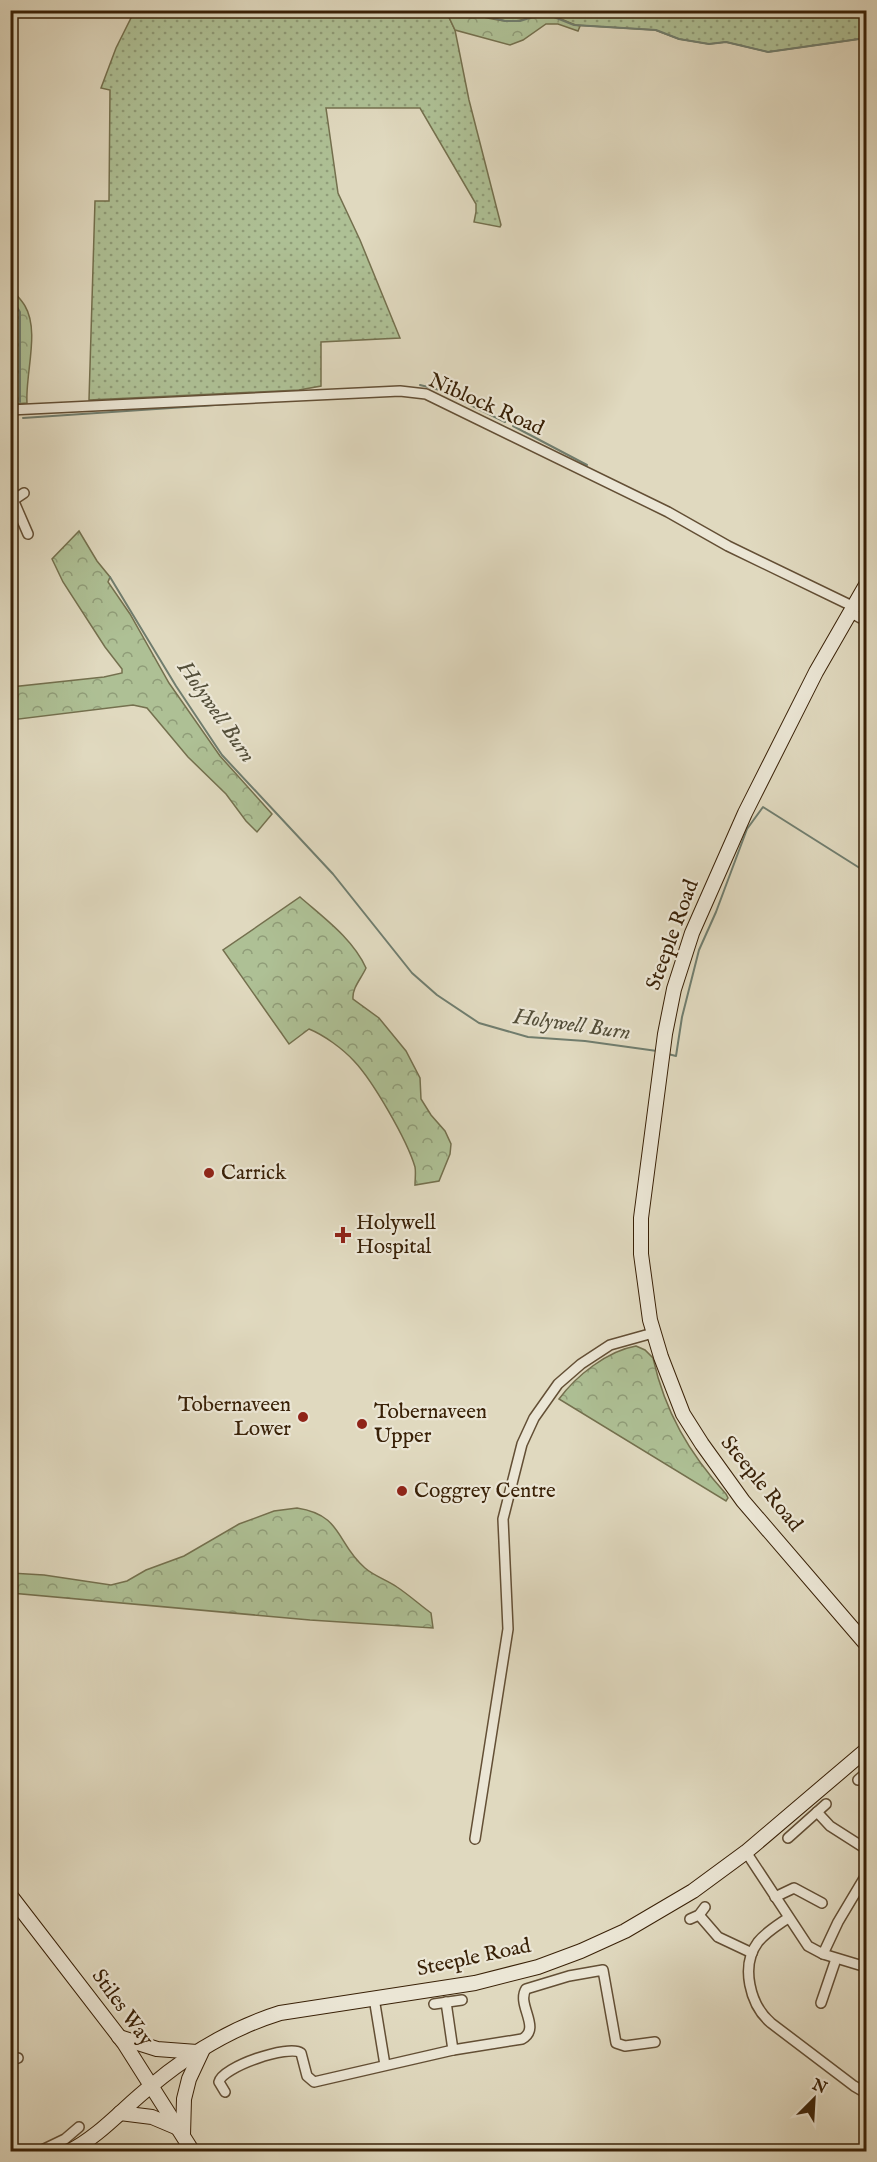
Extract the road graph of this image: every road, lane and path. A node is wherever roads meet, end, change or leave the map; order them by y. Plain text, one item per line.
1 (10, 410) edge
2 (24, 493) dead end
3 (11, 501) edge
4 (28, 534) dead end
5 (867, 585) edge
6 (852, 610) junction
7 (867, 621) edge
8 (653, 1333) junction
9 (867, 1644) edge
10 (867, 1750) edge
11 (867, 1773) edge
12 (858, 1780) dead end
13 (826, 1804) dead end
14 (817, 1812) junction
15 (788, 1838) dead end
16 (475, 1839) dead end
17 (867, 1850) edge
18 (746, 1852) junction
19 (867, 1875) edge
20 (10, 1895) edge
21 (775, 1897) junction
22 (822, 1904) dead end
23 (705, 1906) dead end
24 (788, 1918) junction
25 (752, 1953) junction
26 (823, 1954) junction
27 (836, 1959) junction
28 (867, 1967) edge
29 (374, 1998) junction
30 (462, 2000) dead end
31 (446, 2002) junction
32 (821, 2003) dead end
33 (434, 2004) dead end
34 (119, 2037) junction
35 (655, 2042) dead end
36 (453, 2050) junction
37 (200, 2051) junction
38 (385, 2065) junction
39 (151, 2085) junction
40 (225, 2092) dead end
41 (867, 2093) edge
42 (120, 2113) junction
43 (79, 2127) dead end
44 (181, 2132) junction
45 (38, 2151) edge
46 (68, 2151) edge
47 (193, 2151) edge

1 - 6 street, Niblock Road
2 - 3 street
3 - 4 street
5 - 6 street, Steeple Road
6 - 7 street, Niblock Road
6 - 8 street, Steeple Road
8 - 9 street, Steeple Road
8 - 16 street
10 - 18 street, Steeple Road
11 - 12 street
13 - 14 street
14 - 15 street
14 - 17 street
18 - 21 street
18 - 29 street, Steeple Road
19 - 26 street
20 - 34 street, Stiles Way
21 - 22 street
21 - 24 street
23 - 25 street
24 - 25 street
24 - 26 street
25 - 41 street
26 - 27 street
27 - 28 street
27 - 32 street
29 - 37 street, Steeple Road
29 - 38 street
30 - 31 street
31 - 33 street
31 - 36 street
34 - 37 street
34 - 39 street, Stiles Way
35 - 36 street
36 - 38 street
37 - 39 street, Steeple Road
37 - 44 street
38 - 40 street
39 - 42 street, Steeple Road
39 - 44 street, Stiles Way
42 - 44 street
42 - 46 street, Steeple Road
43 - 45 street
44 - 47 street, Stiles Way

